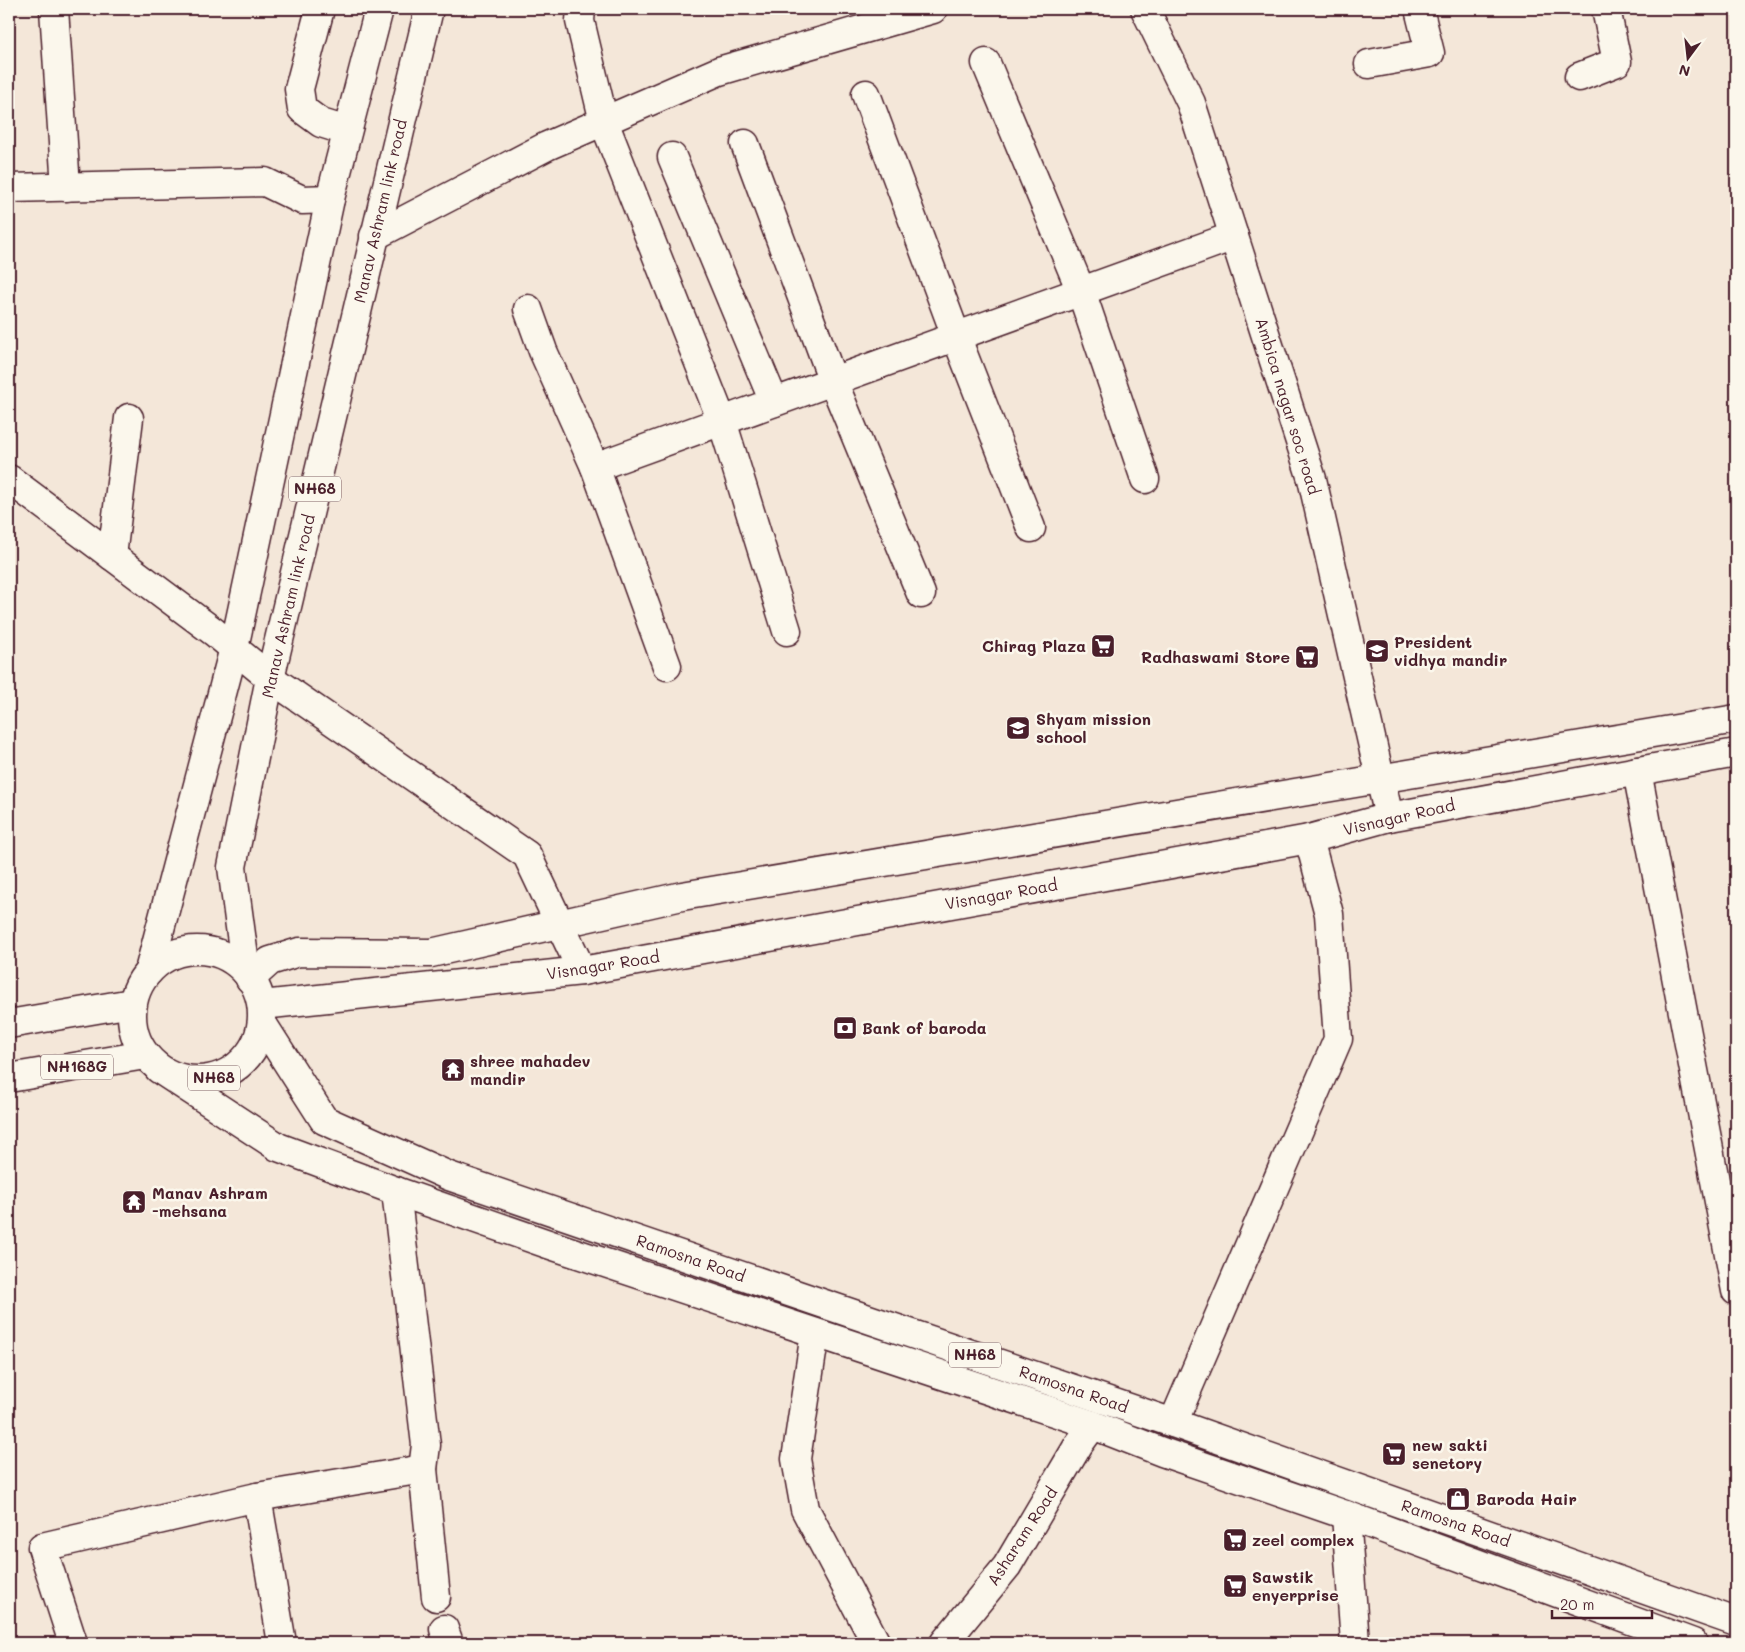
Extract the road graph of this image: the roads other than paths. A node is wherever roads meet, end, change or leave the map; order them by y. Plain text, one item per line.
1 (54, 9) edge
2 (320, 9) edge
3 (379, 9) edge
4 (429, 9) edge
5 (581, 9) edge
6 (933, 9) edge
7 (1145, 9) edge
8 (1420, 9) edge
9 (1606, 9) edge
10 (986, 63) dead end
11 (1369, 64) dead end
12 (1579, 78) dead end
13 (866, 94) dead end
14 (604, 122) junction
15 (347, 131) junction
16 (745, 144) dead end
17 (672, 157) dead end
18 (66, 187) junction
19 (9, 188) edge
20 (330, 199) junction
21 (374, 236) junction
22 (1234, 236) junction
23 (1081, 291) junction
24 (528, 309) dead end
25 (956, 336) junction
26 (833, 381) junction
27 (774, 402) junction
28 (129, 418) dead end
29 (722, 421) junction
30 (595, 467) junction
31 (9, 479) edge
32 (1145, 479) dead end
33 (1031, 528) dead end
34 (112, 556) junction
35 (921, 594) dead end
36 (787, 631) dead end
37 (234, 648) junction
38 (667, 666) dead end
39 (270, 678) junction
40 (1736, 719) edge
41 (1736, 753) edge
42 (1637, 771) junction
43 (1381, 779) junction
44 (1389, 817) junction
45 (1309, 839) junction
46 (560, 924) junction
47 (149, 971) junction
48 (582, 971) junction
49 (248, 975) junction
50 (132, 1003) junction
51 (262, 1014) junction
52 (9, 1024) edge
53 (152, 1062) junction
54 (9, 1078) edge
55 (396, 1191) junction
56 (1736, 1290) edge
57 (815, 1332) junction
58 (1173, 1423) junction
59 (1093, 1425) junction
60 (423, 1469) junction
61 (257, 1497) junction
62 (1346, 1515) junction
63 (436, 1598) dead end
64 (1736, 1622) edge
65 (73, 1643) edge
66 (282, 1643) edge
67 (876, 1643) edge
68 (944, 1643) edge
69 (1355, 1643) edge
70 (1693, 1643) edge

1 - 18 main road
2 - 15 main road
3 - 15 main road
4 - 21 main road, Manav Ashram link road / NH68
5 - 14 main road
6 - 14 main road
7 - 22 main road, Ambica nagar soc road
8 - 11 main road
9 - 12 main road
10 - 23 main road
13 - 25 main road
14 - 21 main road
14 - 29 main road
15 - 20 main road
16 - 26 main road
17 - 27 main road
18 - 19 main road
18 - 20 main road
20 - 37 main road
21 - 39 main road, Manav Ashram link road / NH68
22 - 23 main road
22 - 43 main road, Ambica nagar soc road
23 - 25 main road
23 - 32 main road
24 - 30 main road
25 - 26 main road
25 - 33 main road
26 - 27 main road
26 - 35 main road
27 - 29 main road
28 - 34 main road
29 - 30 main road
29 - 36 main road
30 - 38 main road
31 - 34 main road
34 - 37 main road
37 - 39 main road
37 - 47 main road
39 - 46 main road
39 - 49 main road, Manav Ashram link road / NH68
40 - 43 main road
41 - 42 main road, Visnagar Road
42 - 44 main road, Visnagar Road
42 - 56 main road
43 - 44 main road, Ambica nagar soc road
43 - 46 main road
44 - 45 main road, Visnagar Road
45 - 48 main road, Visnagar Road
45 - 58 main road
46 - 48 main road
46 - 49 main road
47 - 49 main road, NH68
47 - 50 main road, NH68
48 - 51 main road, Visnagar Road
49 - 51 main road, NH68
50 - 52 main road
50 - 53 main road, NH68
51 - 53 main road, NH68
51 - 58 main road, Ramosna Road / NH68
53 - 54 main road, NH168G
53 - 55 main road, NH68
55 - 57 main road, Ramosna Road / NH68
55 - 60 main road
57 - 59 main road, Ramosna Road / NH68
57 - 67 main road
58 - 64 main road, Ramosna Road / NH68
59 - 62 main road, Ramosna Road / NH68
59 - 68 main road, Asharam Road
60 - 61 main road
60 - 63 main road
61 - 65 main road
61 - 66 main road
62 - 69 main road
62 - 70 main road, Ramosna Road / NH68

